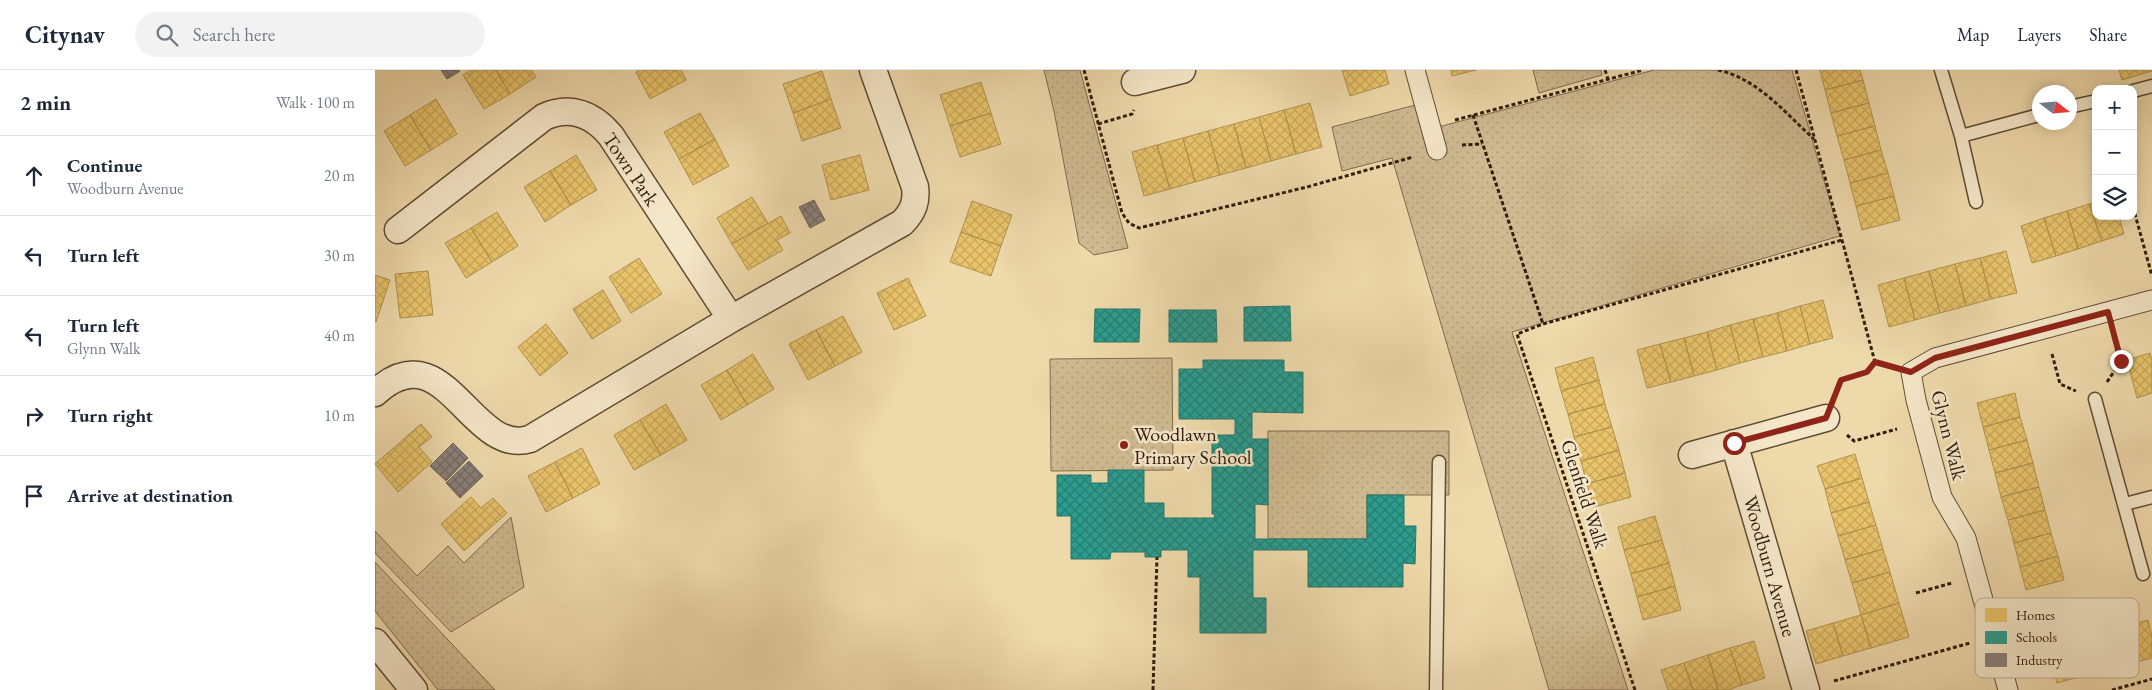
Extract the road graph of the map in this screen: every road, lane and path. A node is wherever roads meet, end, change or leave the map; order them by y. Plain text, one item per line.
1 (873, 70) edge
2 (1084, 70) edge
3 (1182, 70) edge
4 (1415, 70) edge
5 (1605, 70) edge
6 (1643, 70) edge
7 (1717, 70) edge
8 (1796, 70) edge
9 (1941, 70) edge
10 (1608, 79) junction
11 (1135, 82) dead end
12 (2152, 86) edge
13 (2137, 90) edge
14 (2092, 101) edge
15 (2077, 105) edge
16 (1473, 116) junction
17 (2032, 117) edge
18 (1431, 127) junction
19 (1961, 136) junction
20 (1814, 140) junction
21 (1482, 144) junction
22 (1437, 150) junction
23 (1976, 202) dead end
24 (2137, 220) edge
25 (398, 230) dead end
26 (1842, 240) junction
27 (2152, 276) edge
28 (2152, 300) edge
29 (2108, 312) junction
30 (731, 318) junction
31 (1543, 324) junction
32 (2046, 329) junction
33 (1875, 362) junction
34 (1911, 372) junction
35 (375, 393) edge
36 (2095, 399) junction
37 (1826, 418) junction
38 (1922, 423) junction
39 (1734, 443) junction
40 (1691, 454) dead end
41 (1439, 462) dead end
42 (2152, 497) edge
43 (2125, 504) junction
44 (1157, 557) dead end
45 (2143, 574) dead end
46 (1977, 576) junction
47 (1916, 593) dead end
48 (1983, 598) edge
49 (375, 642) edge
50 (1975, 642) edge
51 (2152, 679) edge
52 (414, 690) edge
53 (1153, 690) edge
54 (1436, 690) edge
55 (1635, 690) edge
56 (1806, 690) edge
57 (2111, 690) edge

1 - 30 street
2 - 22 path
3 - 11 street
4 - 18 street
5 - 10 path
6 - 10 path
7 - 20 path
8 - 20 path
9 - 19 lane
10 - 16 path
12 - 13 lane
14 - 15 lane
16 - 18 path
16 - 21 path
17 - 19 lane
18 - 22 street
19 - 23 lane
20 - 26 path
21 - 22 path
21 - 31 path
24 - 27 path
25 - 30 street, Town Park
26 - 31 path
26 - 33 path
28 - 29 street, Glynn Walk
29 - 32 street, Glynn Walk
29 - 36 path
30 - 35 street
31 - 55 path, Glenfield Walk
32 - 34 street, Glynn Walk
32 - 36 path
33 - 34 path
33 - 37 path
34 - 38 street, Glynn Walk
36 - 43 lane
37 - 38 path
37 - 39 street
38 - 46 street, Glynn Walk
39 - 40 street
39 - 56 street, Woodburn Avenue
41 - 54 lane
42 - 43 lane
43 - 45 lane
44 - 53 path
46 - 47 path
46 - 48 street, Glynn Walk
49 - 52 street
50 - 56 path
51 - 57 path

